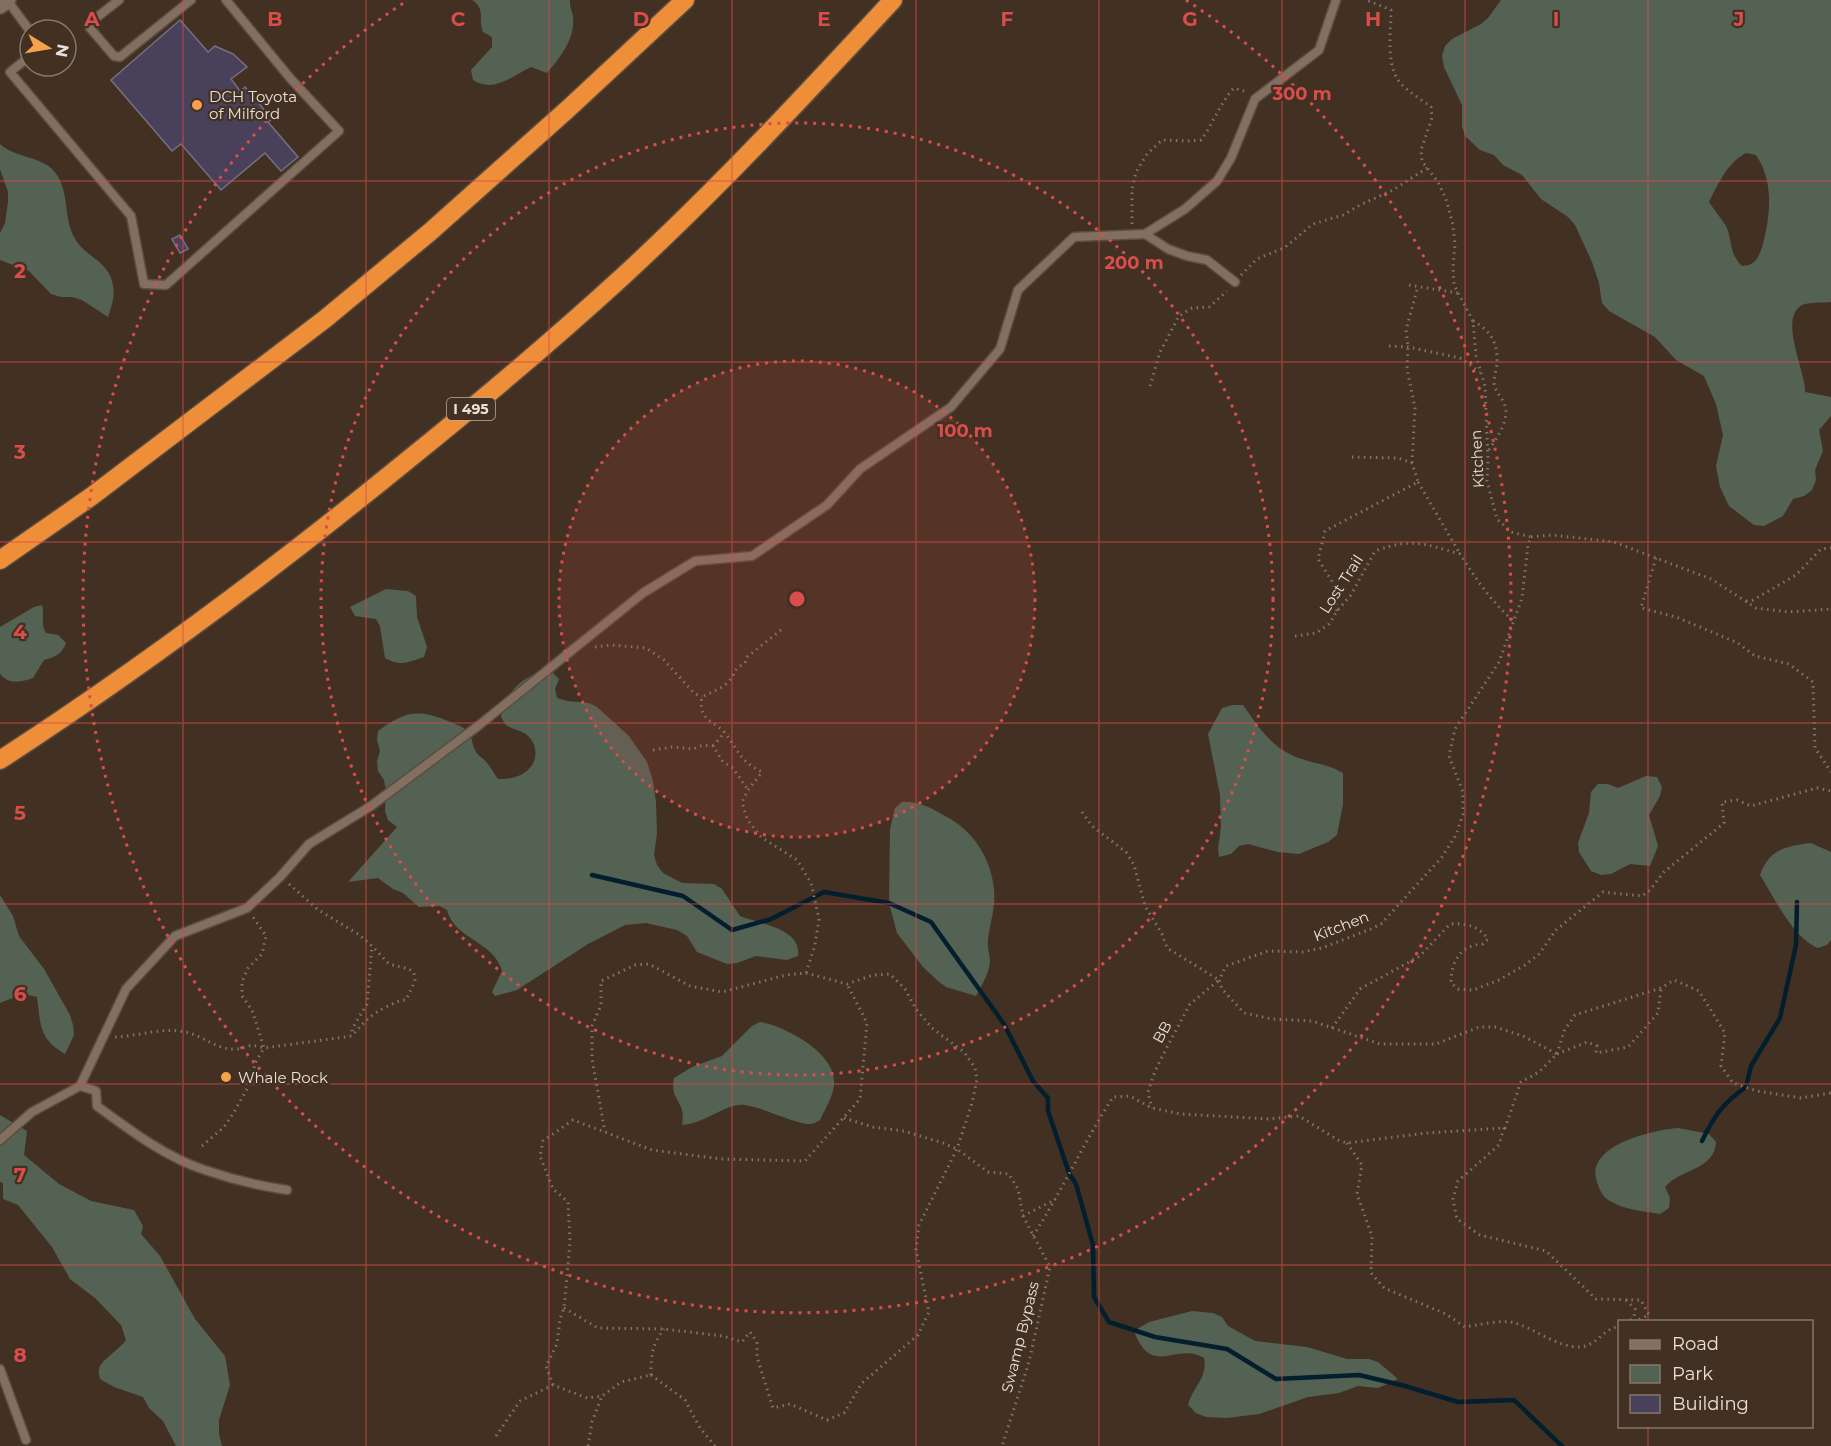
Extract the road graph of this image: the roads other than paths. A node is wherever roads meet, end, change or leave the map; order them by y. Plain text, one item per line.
1 (8, 0) edge
2 (119, 0) edge
3 (191, 0) edge
4 (226, 0) edge
5 (685, 0) edge
6 (893, 0) edge
7 (1336, 0) edge
8 (0, 6) edge
9 (21, 18) edge
10 (18, 66) edge
11 (1142, 234) junction
12 (1235, 282) road end
13 (0, 560) edge
14 (0, 760) edge
15 (80, 1086) junction
16 (0, 1140) edge
17 (287, 1190) dead end
18 (0, 1370) edge
19 (26, 1440) dead end

1 - 8 main road
1 - 9 lane
2 - 3 lane
4 - 10 lane
5 - 13 highway
6 - 14 highway, I 495
7 - 11 lane
11 - 12 lane
11 - 15 lane
15 - 16 lane
15 - 17 lane
18 - 19 lane

